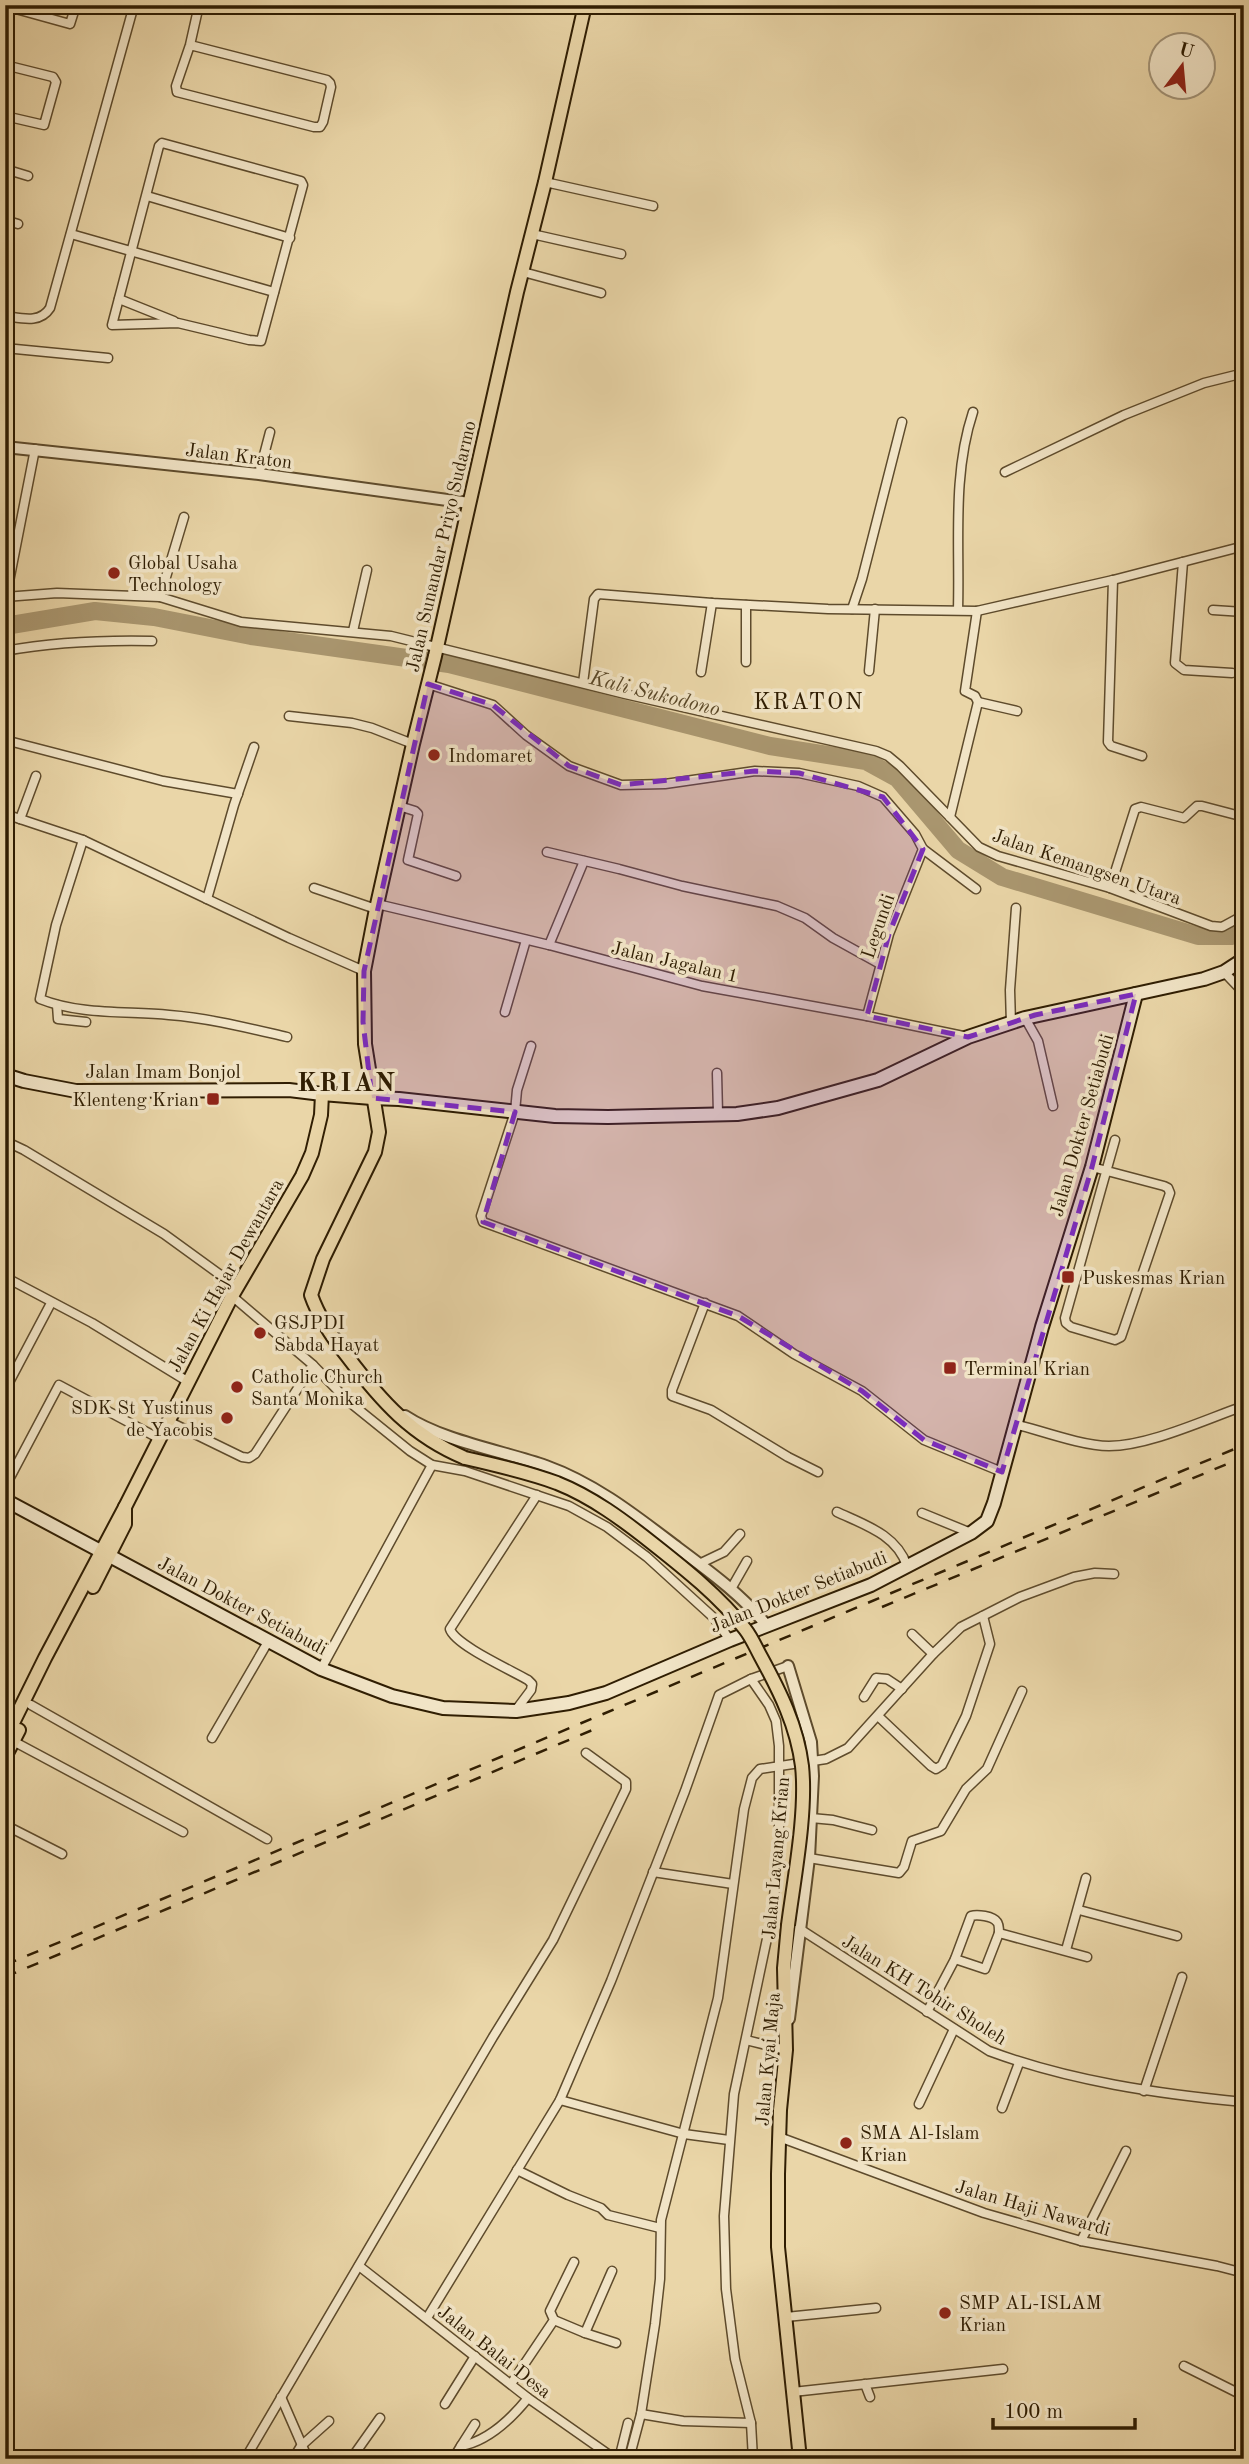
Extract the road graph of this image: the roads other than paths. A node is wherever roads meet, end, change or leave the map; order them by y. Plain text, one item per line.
1 (76, 5) edge
2 (134, 5) edge
3 (199, 5) edge
4 (584, 5) edge
5 (10, 6) edge
6 (5, 31) edge
7 (190, 46) junction
8 (5, 65) edge
9 (5, 116) edge
10 (5, 169) edge
11 (28, 176) dead end
12 (545, 182) junction
13 (147, 196) junction
14 (653, 206) dead end
15 (5, 220) edge
16 (18, 224) dead end
17 (71, 234) junction
18 (532, 234) junction
19 (290, 238) junction
20 (131, 250) junction
21 (621, 254) dead end
22 (523, 272) junction
23 (274, 292) junction
24 (601, 293) dead end
25 (119, 299) junction
26 (5, 316) edge
27 (178, 323) junction
28 (5, 348) edge
29 (108, 358) dead end
30 (1244, 373) edge
31 (973, 412) dead end
32 (902, 422) dead end
33 (270, 432) dead end
34 (5, 446) edge
35 (35, 449) junction
36 (1005, 472) dead end
37 (259, 474) junction
38 (468, 503) junction
39 (184, 517) dead end
40 (1244, 546) edge
41 (1183, 562) junction
42 (367, 570) dead end
43 (1113, 580) junction
44 (6, 597) edge
45 (160, 597) junction
46 (712, 603) junction
47 (746, 605) junction
48 (852, 609) junction
49 (875, 609) junction
50 (958, 610) junction
51 (977, 611) junction
52 (1213, 611) dead end
53 (1244, 612) edge
54 (353, 631) junction
55 (152, 641) dead end
56 (5, 651) edge
57 (436, 652) junction
58 (746, 662) dead end
59 (869, 671) dead end
60 (701, 672) dead end
61 (1232, 673) dead end
62 (429, 681) junction
63 (583, 683) junction
64 (978, 702) junction
65 (1017, 711) dead end
66 (289, 716) dead end
67 (5, 740) edge
68 (413, 744) junction
69 (254, 747) dead end
70 (1142, 756) dead end
71 (36, 776) dead end
72 (238, 793) junction
73 (399, 806) junction
74 (5, 814) edge
75 (950, 817) junction
76 (1244, 817) edge
77 (20, 819) junction
78 (83, 840) junction
79 (923, 849) junction
80 (547, 852) dead end
81 (584, 860) junction
82 (456, 876) dead end
83 (314, 888) dead end
84 (1110, 888) junction
85 (976, 889) dead end
86 (207, 899) junction
87 (376, 906) junction
88 (1016, 908) dead end
89 (1244, 915) edge
90 (526, 940) junction
91 (549, 945) junction
92 (1244, 959) edge
93 (880, 964) junction
94 (364, 971) junction
95 (1224, 972) junction
96 (1244, 993) edge
97 (1136, 994) junction
98 (57, 1010) junction
99 (505, 1012) dead end
100 (867, 1016) junction
101 (1025, 1018) junction
102 (86, 1022) dead end
103 (1011, 1024) junction
104 (287, 1037) dead end
105 (968, 1037) junction
106 (531, 1046) dead end
107 (717, 1073) dead end
108 (5, 1075) edge
109 (322, 1094) junction
110 (372, 1098) junction
111 (1054, 1106) dead end
112 (514, 1112) junction
113 (718, 1114) junction
114 (1115, 1140) dead end
115 (5, 1141) edge
116 (1092, 1167) junction
117 (1107, 1171) junction
118 (5, 1277) edge
119 (234, 1292) junction
120 (51, 1303) junction
121 (705, 1303) junction
122 (313, 1364) junction
123 (187, 1381) junction
124 (373, 1389) junction
125 (5, 1390) edge
126 (1244, 1406) edge
127 (168, 1422) junction
128 (1014, 1424) junction
129 (158, 1438) junction
130 (432, 1465) junction
131 (818, 1472) dead end
132 (1002, 1472) junction
133 (5, 1487) edge
134 (537, 1494) junction
135 (5, 1500) edge
136 (622, 1506) junction
137 (837, 1512) dead end
138 (922, 1513) dead end
139 (611, 1522) junction
140 (971, 1533) junction
141 (740, 1534) dead end
142 (106, 1552) junction
143 (747, 1561) dead end
144 (699, 1564) junction
145 (907, 1566) junction
146 (1114, 1574) dead end
147 (731, 1589) junction
148 (984, 1616) junction
149 (761, 1628) junction
150 (912, 1633) dead end
151 (732, 1639) junction
152 (269, 1640) junction
153 (933, 1654) junction
154 (788, 1665) joint
155 (321, 1669) junction
156 (754, 1678) junction
157 (902, 1689) junction
158 (1022, 1691) dead end
159 (864, 1696) dead end
160 (31, 1704) junction
161 (516, 1711) junction
162 (878, 1716) junction
163 (212, 1738) dead end
164 (9, 1740) edge
165 (586, 1753) dead end
166 (5, 1757) edge
167 (808, 1763) junction
168 (778, 1767) junction
169 (811, 1818) junction
170 (5, 1825) edge
171 (872, 1830) dead end
172 (183, 1832) dead end
173 (267, 1839) dead end
174 (62, 1854) dead end
175 (809, 1858) junction
176 (653, 1872) junction
177 (1086, 1878) dead end
178 (733, 1884) junction
179 (1079, 1910) junction
180 (794, 1927) junction
181 (999, 1934) junction
182 (1177, 1936) dead end
183 (1066, 1950) junction
184 (1087, 1957) dead end
185 (955, 1959) junction
186 (1182, 1976) dead end
187 (927, 2012) junction
188 (954, 2029) junction
189 (749, 2041) junction
190 (783, 2050) junction
191 (1019, 2063) junction
192 (1144, 2091) junction
193 (559, 2100) junction
194 (1244, 2102) edge
195 (919, 2104) dead end
196 (1002, 2108) dead end
197 (684, 2134) junction
198 (779, 2137) junction
199 (729, 2140) junction
200 (1126, 2151) dead end
201 (517, 2170) junction
202 (660, 2228) junction
203 (1081, 2241) junction
204 (574, 2262) dead end
205 (359, 2266) junction
206 (612, 2271) dead end
207 (1244, 2273) edge
208 (876, 2308) dead end
209 (786, 2317) junction
210 (427, 2318) junction
211 (554, 2320) junction
212 (585, 2333) junction
213 (616, 2343) dead end
214 (475, 2356) junction
215 (1184, 2366) dead end
216 (1003, 2369) dead end
217 (511, 2384) junction
218 (794, 2396) junction
219 (1244, 2396) edge
220 (528, 2398) junction
221 (283, 2401) junction
222 (445, 2404) dead end
223 (640, 2414) junction
224 (380, 2418) dead end
225 (328, 2421) dead end
226 (628, 2423) dead end
227 (751, 2423) junction
228 (475, 2424) dead end
229 (301, 2446) junction
230 (461, 2446) junction
231 (245, 2459) edge
232 (293, 2459) edge
233 (308, 2459) edge
234 (351, 2459) edge
235 (453, 2459) edge
236 (617, 2459) edge
237 (629, 2459) edge
238 (753, 2459) edge
239 (800, 2459) edge

1 - 5 street
2 - 17 street
3 - 7 street
4 - 12 main road, Jalan Sunandar Priyo Sudarmo
5 - 6 street
7 - 7 street
8 - 9 street
10 - 11 street
12 - 14 street
12 - 18 main road, Jalan Sunandar Priyo Sudarmo
13 - 19 street
13 - 19 street
13 - 20 street
15 - 16 street
17 - 20 street
17 - 26 street
18 - 21 street
18 - 22 main road, Jalan Sunandar Priyo Sudarmo
19 - 23 street
20 - 23 street
20 - 25 street
22 - 24 street
22 - 38 main road, Jalan Sunandar Priyo Sudarmo
23 - 27 street
25 - 27 street
25 - 27 street
28 - 29 street
30 - 36 street
31 - 50 street
32 - 48 street
33 - 37 street
34 - 35 street, Jalan Kraton
35 - 37 street, Jalan Kraton
35 - 44 street
37 - 38 street, Jalan Kraton
38 - 57 main road, Jalan Sunandar Priyo Sudarmo
39 - 45 street
40 - 41 street
41 - 43 street
41 - 61 street
42 - 54 street
43 - 51 street
43 - 70 street
44 - 45 street, Jalan Kemangsen Utara
45 - 54 street, Jalan Kemangsen Utara
46 - 47 street
46 - 60 street
46 - 63 street
47 - 48 street
47 - 58 street
48 - 49 street
49 - 50 street
49 - 59 street
50 - 51 street
51 - 64 street
52 - 53 street
54 - 57 street, Jalan Kemangsen Utara
55 - 56 street
57 - 62 main road, Jalan Sunandar Priyo Sudarmo
57 - 63 street, Jalan Kemangsen Utara
62 - 68 main road, Jalan Sunandar Priyo Sudarmo
62 - 79 street
63 - 75 street, Jalan Kemangsen Utara
64 - 65 street
64 - 75 street
66 - 68 street
67 - 72 street
68 - 73 main road, Jalan Sunandar Priyo Sudarmo
69 - 72 street
71 - 77 street
72 - 86 street
73 - 82 street
73 - 87 main road, Jalan Sunandar Priyo Sudarmo
74 - 77 street
75 - 84 street, Jalan Kemangsen Utara
76 - 84 street
77 - 78 street
78 - 86 street
78 - 98 street
79 - 85 street
79 - 93 street, Legundi
80 - 81 street
81 - 91 street
81 - 93 street
83 - 87 street, Jalan Jagalan 1
84 - 89 street, Jalan Kemangsen Utara
86 - 94 street
87 - 90 street, Jalan Jagalan 1
87 - 94 main road, Jalan Sunandar Priyo Sudarmo
88 - 103 street
90 - 91 street, Jalan Jagalan 1
90 - 99 street
91 - 100 street, Jalan Jagalan 1
92 - 95 main road
93 - 100 street, Legundi
94 - 110 main road, Jalan Sunandar Priyo Sudarmo
95 - 96 street
95 - 97 main road
97 - 101 main road
97 - 116 main road, Jalan Dokter Setiabudi
98 - 102 street
98 - 104 street
100 - 105 street, Jalan Jagalan 1
101 - 103 main road
101 - 111 street
103 - 105 main road
105 - 113 main road
106 - 112 street
107 - 113 street
108 - 109 main road, Jalan Imam Bonjol
109 - 110 main road
109 - 119 main road, Jalan Ki Hajar Dewantara
110 - 112 main road
110 - 124 main road, Jalan Sunandar Priyo Sudarmo
112 - 113 main road
112 - 121 street
114 - 117 street
115 - 119 street
116 - 117 street
116 - 128 main road, Jalan Dokter Setiabudi
117 - 117 street
118 - 120 street
119 - 122 street
119 - 123 main road, Jalan Ki Hajar Dewantara
120 - 123 street
120 - 125 street
121 - 131 street
121 - 132 street
122 - 127 street
122 - 130 street
123 - 127 main road, Jalan Ki Hajar Dewantara
124 - 136 street
124 - 180 main road, Jalan Layang Krian, bridge
126 - 128 street
127 - 129 main road, Jalan Ki Hajar Dewantara
128 - 132 main road, Jalan Dokter Setiabudi
129 - 133 street
129 - 142 main road, Jalan Ki Hajar Dewantara
130 - 134 street
130 - 155 street
132 - 140 main road, Jalan Dokter Setiabudi
134 - 139 street
134 - 161 street
135 - 142 main road, Jalan Dokter Setiabudi
136 - 139 street
136 - 144 street
137 - 145 street
138 - 140 street
139 - 151 street
140 - 145 main road, Jalan Dokter Setiabudi
141 - 144 street
142 - 152 main road, Jalan Dokter Setiabudi
142 - 160 main road, Jalan Ki Hajar Dewantara
142 - 164 main road, Jalan Ki Hajar Dewantara
143 - 147 street
144 - 147 street
145 - 149 main road, Jalan Dokter Setiabudi
146 - 148 street
147 - 149 street
148 - 153 street
148 - 162 street
149 - 151 main road, Jalan Dokter Setiabudi
150 - 153 street
151 - 161 main road, Jalan Dokter Setiabudi
152 - 155 main road, Jalan Dokter Setiabudi
152 - 163 street
153 - 157 street
154 - 156 street
154 - 167 street
155 - 161 main road, Jalan Dokter Setiabudi
156 - 168 street
156 - 176 street
157 - 159 street
157 - 162 street
158 - 175 street
160 - 164 main road, Jalan Ki Hajar Dewantara
160 - 173 street
162 - 167 street
164 - 166 main road, Jalan Ki Hajar Dewantara
164 - 172 street
165 - 205 street
167 - 168 street, bridge
167 - 169 street
168 - 178 street
168 - 189 street
169 - 171 street
169 - 175 street
170 - 174 street
175 - 180 street
176 - 178 street
176 - 193 street
177 - 179 street
178 - 197 street
179 - 182 street
179 - 183 street
180 - 187 street, Jalan KH Tohir Sholeh
180 - 190 main road, Jalan Layang Krian
181 - 183 street
181 - 185 street
181 - 185 street
183 - 184 street
185 - 187 street
186 - 192 street
187 - 188 street, Jalan KH Tohir Sholeh
188 - 191 street, Jalan KH Tohir Sholeh
188 - 195 street
189 - 190 street
189 - 199 street
190 - 198 main road, Jalan Kyai Maja
191 - 192 street, Jalan KH Tohir Sholeh
191 - 196 street
192 - 194 street, Jalan KH Tohir Sholeh
193 - 197 street
193 - 201 street
197 - 199 street
197 - 202 street
198 - 203 street, Jalan Haji Nawardi
198 - 209 main road, Jalan Kyai Maja
199 - 227 street
200 - 203 street
201 - 202 street
201 - 210 street
202 - 223 street
203 - 207 street, Jalan Haji Nawardi
204 - 211 street
205 - 210 street, Jalan Balai Desa
205 - 221 street
206 - 212 street
208 - 209 street
209 - 218 main road, Jalan Kyai Maja
210 - 214 street, Jalan Balai Desa
211 - 212 street
211 - 217 street
212 - 213 street
214 - 217 street, Jalan Balai Desa
214 - 222 street
215 - 219 street
216 - 218 street
217 - 220 street, Jalan Balai Desa
218 - 239 main road, Jalan Kyai Maja
220 - 230 street
220 - 236 street, Jalan Balai Desa
221 - 229 street
221 - 231 street
223 - 227 street
223 - 237 street
224 - 234 street
225 - 229 street
226 - 236 street
227 - 238 street
228 - 230 street
229 - 232 street
229 - 233 street
230 - 235 street

